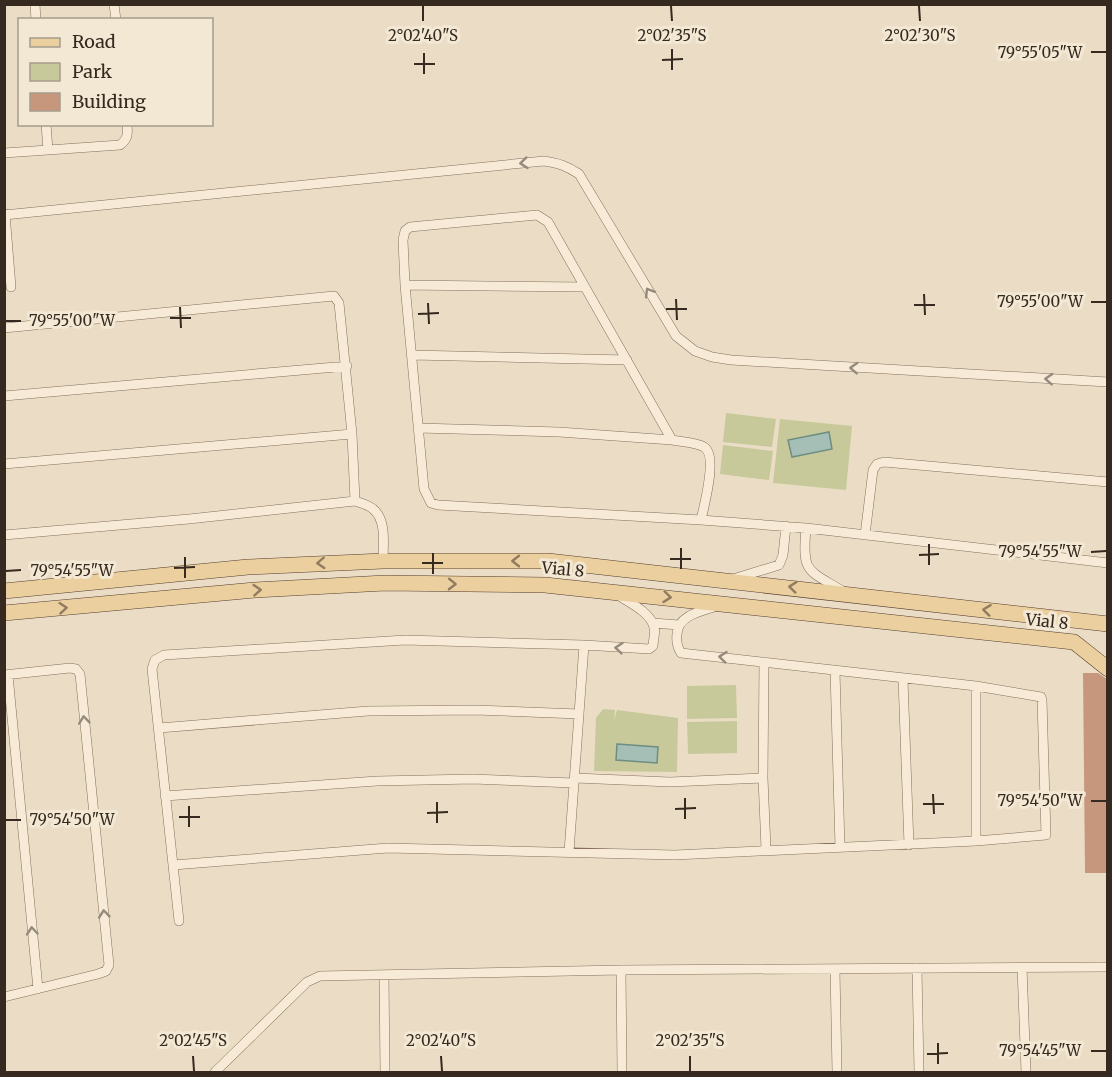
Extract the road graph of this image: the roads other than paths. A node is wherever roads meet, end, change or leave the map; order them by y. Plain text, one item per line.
1 (46, 126) edge
2 (127, 126) edge
3 (48, 150) junction
4 (4, 153) edge
5 (5, 214) edge
6 (405, 285) junction
7 (11, 287) dead end
8 (585, 287) junction
9 (4, 328) edge
10 (412, 355) junction
11 (627, 360) junction
12 (347, 366) junction
13 (1107, 382) edge
14 (4, 396) edge
15 (418, 428) junction
16 (352, 434) junction
17 (672, 440) junction
18 (4, 464) edge
19 (1107, 482) edge
20 (355, 501) junction
21 (701, 520) junction
22 (786, 526) junction
23 (4, 528) edge
24 (806, 528) junction
25 (5, 535) edge
26 (865, 535) junction
27 (783, 556) junction
28 (804, 557) junction
29 (383, 561) junction
30 (1107, 563) edge
31 (728, 580) junction
32 (7, 591) edge
33 (614, 592) junction
34 (846, 593) junction
35 (723, 603) junction
36 (4, 613) edge
37 (653, 623) junction
38 (1107, 624) edge
39 (679, 626) junction
40 (584, 645) junction
41 (765, 662) junction
42 (1107, 669) edge
43 (835, 671) junction
44 (6, 675) edge
45 (903, 679) junction
46 (976, 686) junction
47 (579, 714) junction
48 (159, 728) junction
49 (763, 778) junction
50 (575, 781) junction
51 (165, 796) junction
52 (976, 841) junction
53 (909, 845) junction
54 (840, 848) junction
55 (766, 849) junction
56 (570, 852) junction
57 (173, 865) junction
58 (179, 921) dead end
59 (1022, 967) junction
60 (1107, 967) edge
61 (917, 968) junction
62 (621, 970) junction
63 (835, 970) junction
64 (384, 975) junction
65 (38, 989) junction
66 (4, 997) edge
67 (230, 1058) junction
68 (215, 1072) edge
69 (229, 1072) edge
70 (386, 1072) edge
71 (622, 1072) edge
72 (837, 1072) edge
73 (919, 1072) edge
74 (1026, 1072) edge

1 - 3 street
2 - 3 street
3 - 4 street
5 - 7 street
13 -> 5 street
6 - 8 street
6 - 8 street
6 - 10 street
8 - 11 street
9 - 12 street
10 - 11 street
10 - 15 street
11 - 17 street
12 - 14 street
12 - 16 street
15 - 17 street
15 - 21 street
16 - 18 street
16 - 20 street
17 - 21 street
19 - 26 street
20 - 25 street
20 - 29 street
21 - 22 street
22 - 24 street
22 - 27 street
23 - 25 street
24 - 26 street
24 - 28 street
26 - 30 street
27 - 28 street
27 - 31 street
28 - 34 street
31 -> 29 main road, Vial 8
29 -> 32 main road, Vial 8
34 -> 31 main road, Vial 8
33 -> 35 main road, Vial 8
36 -> 33 main road, Vial 8
33 - 37 street
38 -> 34 main road, Vial 8
35 - 39 street
35 - 42 main road, Vial 8
37 - 39 street
37 -> 40 street
41 -> 39 street
40 - 47 street
40 - 48 street
41 - 43 street
41 - 49 street
43 - 45 street
43 - 54 street
65 -> 44 street
65 -> 44 street
45 - 46 street
45 - 53 street
46 - 52 street
46 - 52 street
47 - 48 street
47 - 50 street
48 - 51 street
49 - 50 street
49 - 55 street
50 - 51 street
50 - 56 street
51 - 57 street
52 - 53 street
53 - 54 street
54 - 55 street
55 - 56 street
56 - 57 street
57 - 58 street
59 - 60 street
59 - 61 street
59 - 74 street
61 - 63 street
61 - 73 street
62 - 63 street
62 - 64 street
62 - 71 street
63 - 72 street
64 - 67 street
64 - 70 street
65 - 66 street
67 - 68 street
67 - 69 street

